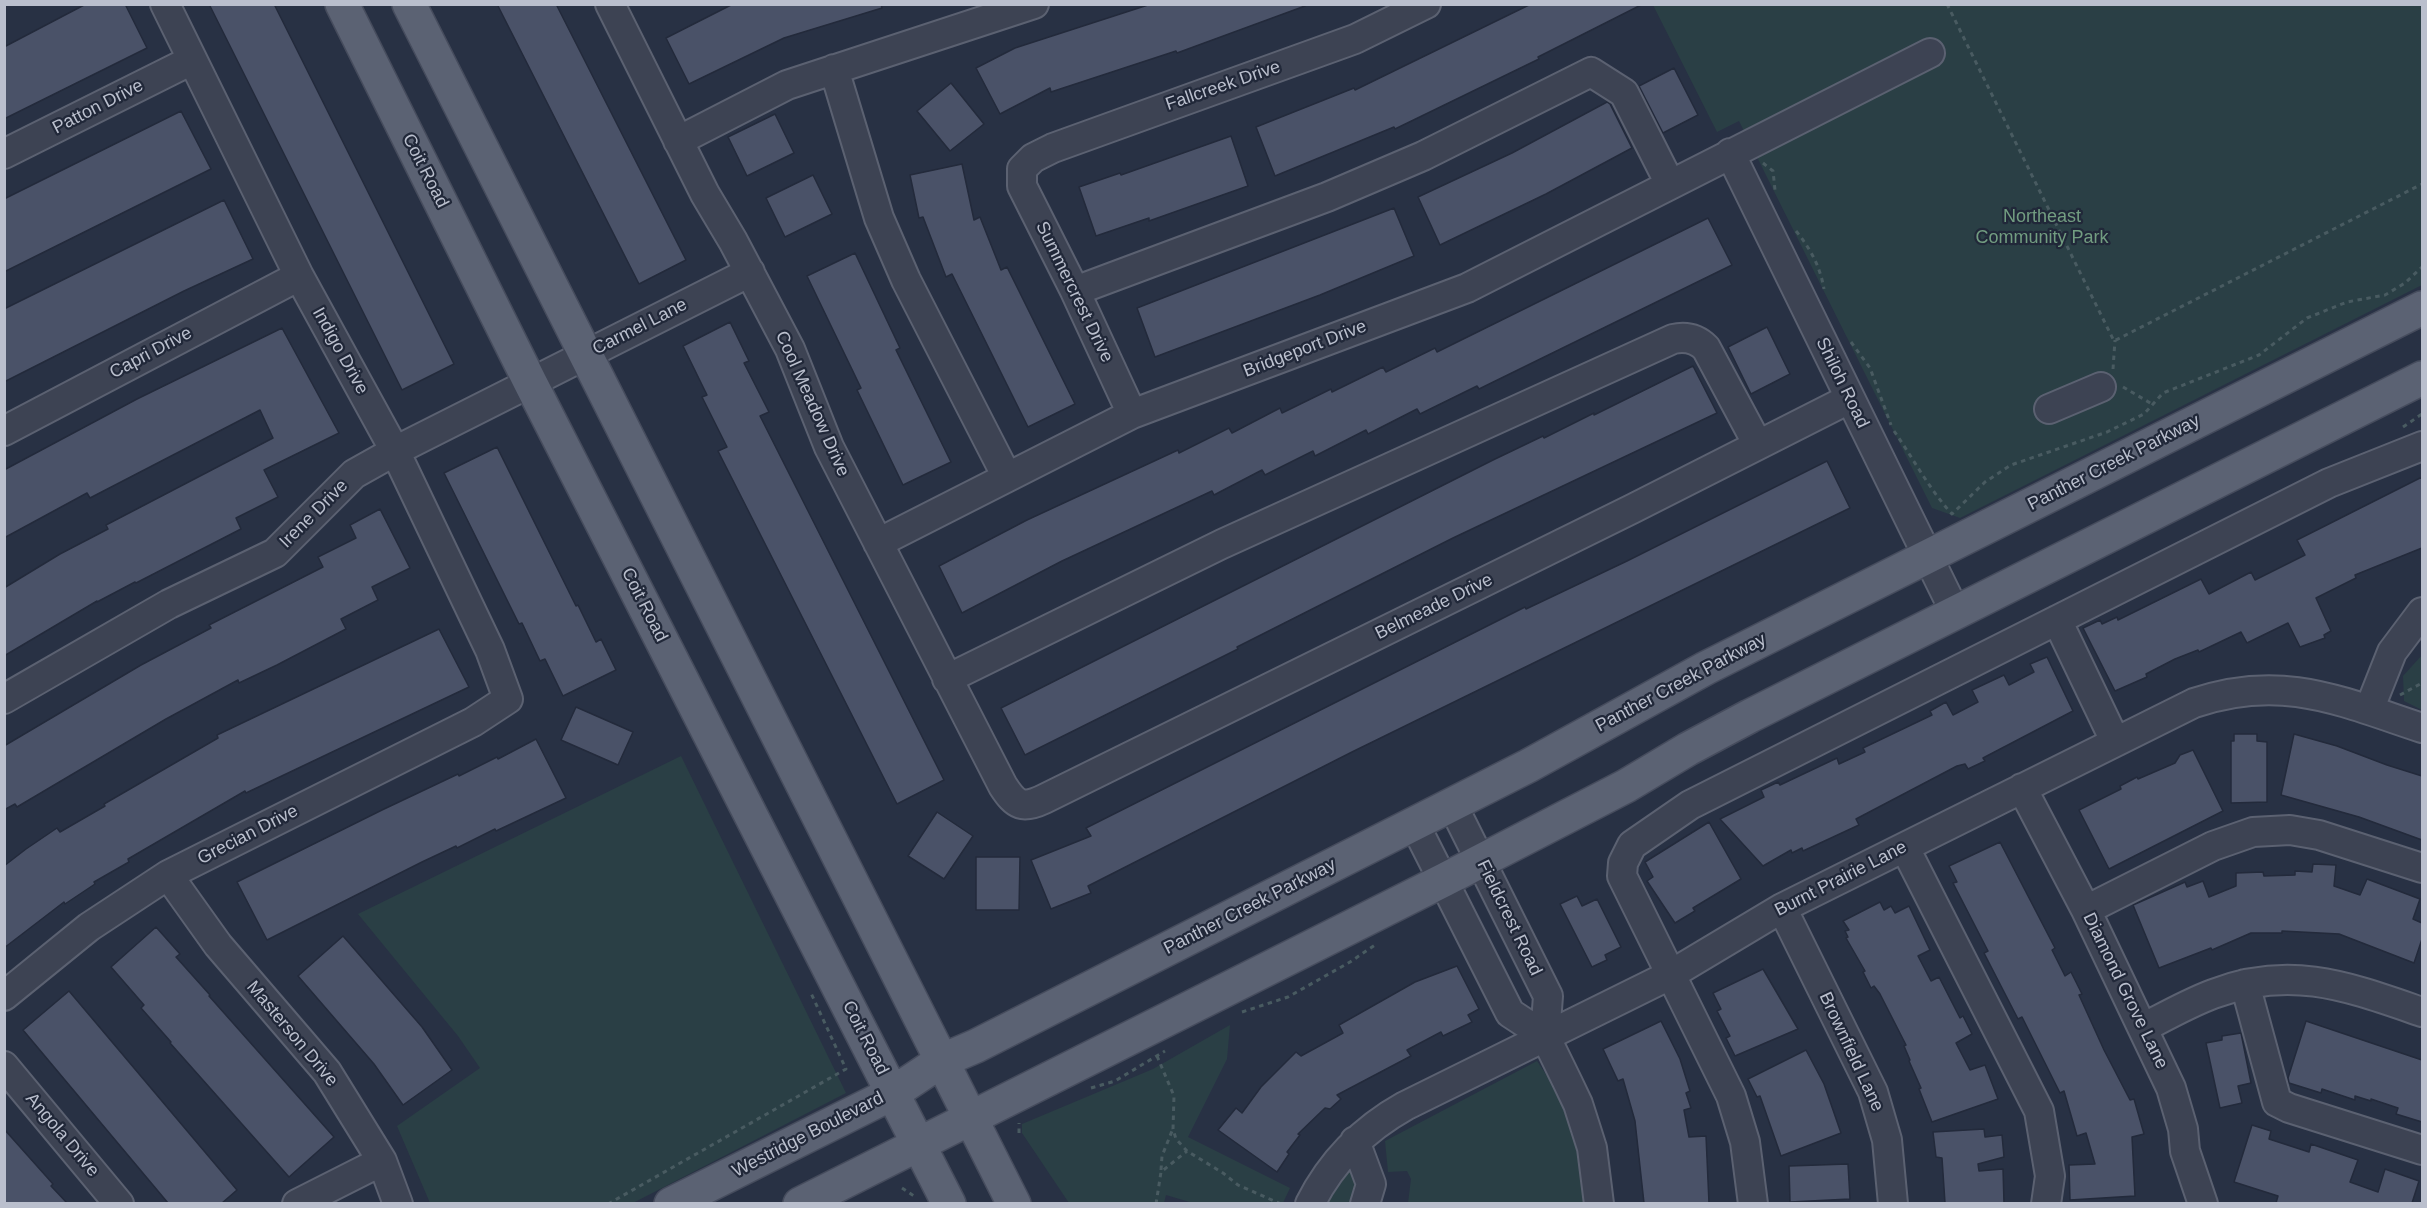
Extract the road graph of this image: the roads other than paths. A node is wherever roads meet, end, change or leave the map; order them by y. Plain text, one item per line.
1 (165, 4) edge
2 (342, 4) edge
3 (409, 4) edge
4 (1034, 4) edge
5 (1426, 4) edge
6 (619, 7) edge
7 (1930, 53) dead end
8 (192, 60) junction
9 (834, 69) junction
10 (678, 141) junction
11 (1730, 153) junction
12 (4, 154) edge
13 (1022, 169) joint
14 (1670, 184) junction
15 (750, 272) junction
16 (299, 276) junction
17 (1075, 291) junction
18 (2422, 308) edge
19 (586, 354) junction
20 (2422, 378) edge
21 (530, 382) junction
22 (2101, 387) dead end
23 (1849, 399) junction
24 (2049, 409) dead end
25 (1132, 414) junction
26 (4, 431) edge
27 (1758, 446) junction
28 (2422, 446) edge
29 (395, 451) junction
30 (1007, 477) junction
31 (878, 543) junction
32 (1928, 556) junction
33 (1955, 612) junction
34 (2422, 612) edge
35 (2057, 620) junction
36 (946, 679) junction
37 (4, 699) edge
38 (508, 699) joint
39 (2369, 710) junction
40 (2422, 728) edge
41 (2115, 741) junction
42 (2022, 788) junction
43 (1016, 802) joint
44 (1452, 804) junction
45 (1414, 823) junction
46 (1905, 848) junction
47 (1481, 860) junction
48 (2422, 868) edge
49 (168, 875) junction
50 (1444, 880) junction
51 (1782, 908) junction
52 (2086, 910) junction
53 (1670, 975) junction
54 (2245, 984) junction
55 (4, 996) edge
56 (2422, 1012) edge
57 (2143, 1028) junction
58 (1545, 1036) junction
59 (941, 1061) junction
60 (4, 1066) edge
61 (893, 1093) junction
62 (972, 1119) junction
63 (1355, 1141) junction
64 (920, 1144) junction
65 (2422, 1150) edge
66 (382, 1161) junction
67 (119, 1203) edge
68 (297, 1203) edge
69 (398, 1203) edge
70 (671, 1203) edge
71 (800, 1203) edge
72 (950, 1203) edge
73 (1014, 1203) edge
74 (1310, 1203) edge
75 (1365, 1203) edge
76 (1599, 1203) edge
77 (1753, 1203) edge
78 (1893, 1203) edge
79 (2046, 1203) edge
80 (2203, 1203) edge

1 - 8 street, Indigo Drive
2 - 21 main road, Coit Road
3 - 19 main road
4 - 9 street
5 - 13 street, Fallcreek Drive
6 - 10 street, Cool Meadow Drive
7 - 11 street, Bridgeport Drive
8 - 12 street, Patton Drive
8 - 16 street, Indigo Drive
9 - 10 street
9 - 30 street
10 - 15 street, Cool Meadow Drive
11 - 14 street, Bridgeport Drive
11 - 23 street, Shiloh Road
13 - 17 street, Summercrest Drive
14 - 17 street
14 - 25 street, Bridgeport Drive
15 - 19 street, Carmel Lane
15 - 31 street, Cool Meadow Drive
16 - 26 street, Capri Drive
16 - 29 street, Indigo Drive
17 - 25 street, Summercrest Drive
18 - 32 main road, Panther Creek Parkway
19 - 21 street, Carmel Lane
19 - 59 main road
20 - 33 main road
21 - 29 street, Irene Drive
21 - 61 main road, Coit Road
22 - 24 street
23 - 27 street, Belmeade Drive
23 - 32 street, Shiloh Road
25 - 30 street, Bridgeport Drive
27 - 36 street
27 - 43 street, Belmeade Drive
28 - 35 street
29 - 37 street, Irene Drive
29 - 38 street, Indigo Drive
30 - 31 street, Bridgeport Drive
31 - 36 street, Cool Meadow Drive
32 - 33 street, Shiloh Road
32 - 44 main road, Panther Creek Parkway
33 - 47 main road
34 - 39 street
35 - 41 street
35 - 53 street
36 - 43 street, Cool Meadow Drive
38 - 49 street, Grecian Drive
39 - 40 street, Burnt Prairie Lane
39 - 41 street, Burnt Prairie Lane
41 - 42 street, Burnt Prairie Lane
42 - 46 street, Burnt Prairie Lane
42 - 52 street, Diamond Grove Lane
44 - 45 main road, Panther Creek Parkway
44 - 47 street, Fieldcrest Road
45 - 50 street
45 - 59 main road, Panther Creek Parkway
46 - 51 street, Burnt Prairie Lane
46 - 79 street
47 - 50 main road
47 - 58 street, Fieldcrest Road
48 - 52 street
49 - 55 street, Grecian Drive
49 - 66 street, Masterson Drive
50 - 58 street
50 - 62 main road
51 - 53 street, Burnt Prairie Lane
51 - 78 street, Brownfield Lane
52 - 57 street, Diamond Grove Lane
53 - 58 street, Burnt Prairie Lane
53 - 77 street
54 - 56 street
54 - 57 street
54 - 65 street
57 - 80 street, Diamond Grove Lane
58 - 63 street, Burnt Prairie Lane
58 - 76 street
59 - 61 main road, Westridge Boulevard
59 - 62 main road
60 - 67 street, Angola Drive
61 - 64 main road, Coit Road
61 - 70 main road, Westridge Boulevard
62 - 64 main road
62 - 73 main road
63 - 74 street, Burnt Prairie Lane
63 - 75 street
64 - 71 main road
64 - 72 main road, Coit Road
66 - 68 street
66 - 69 street, Masterson Drive

